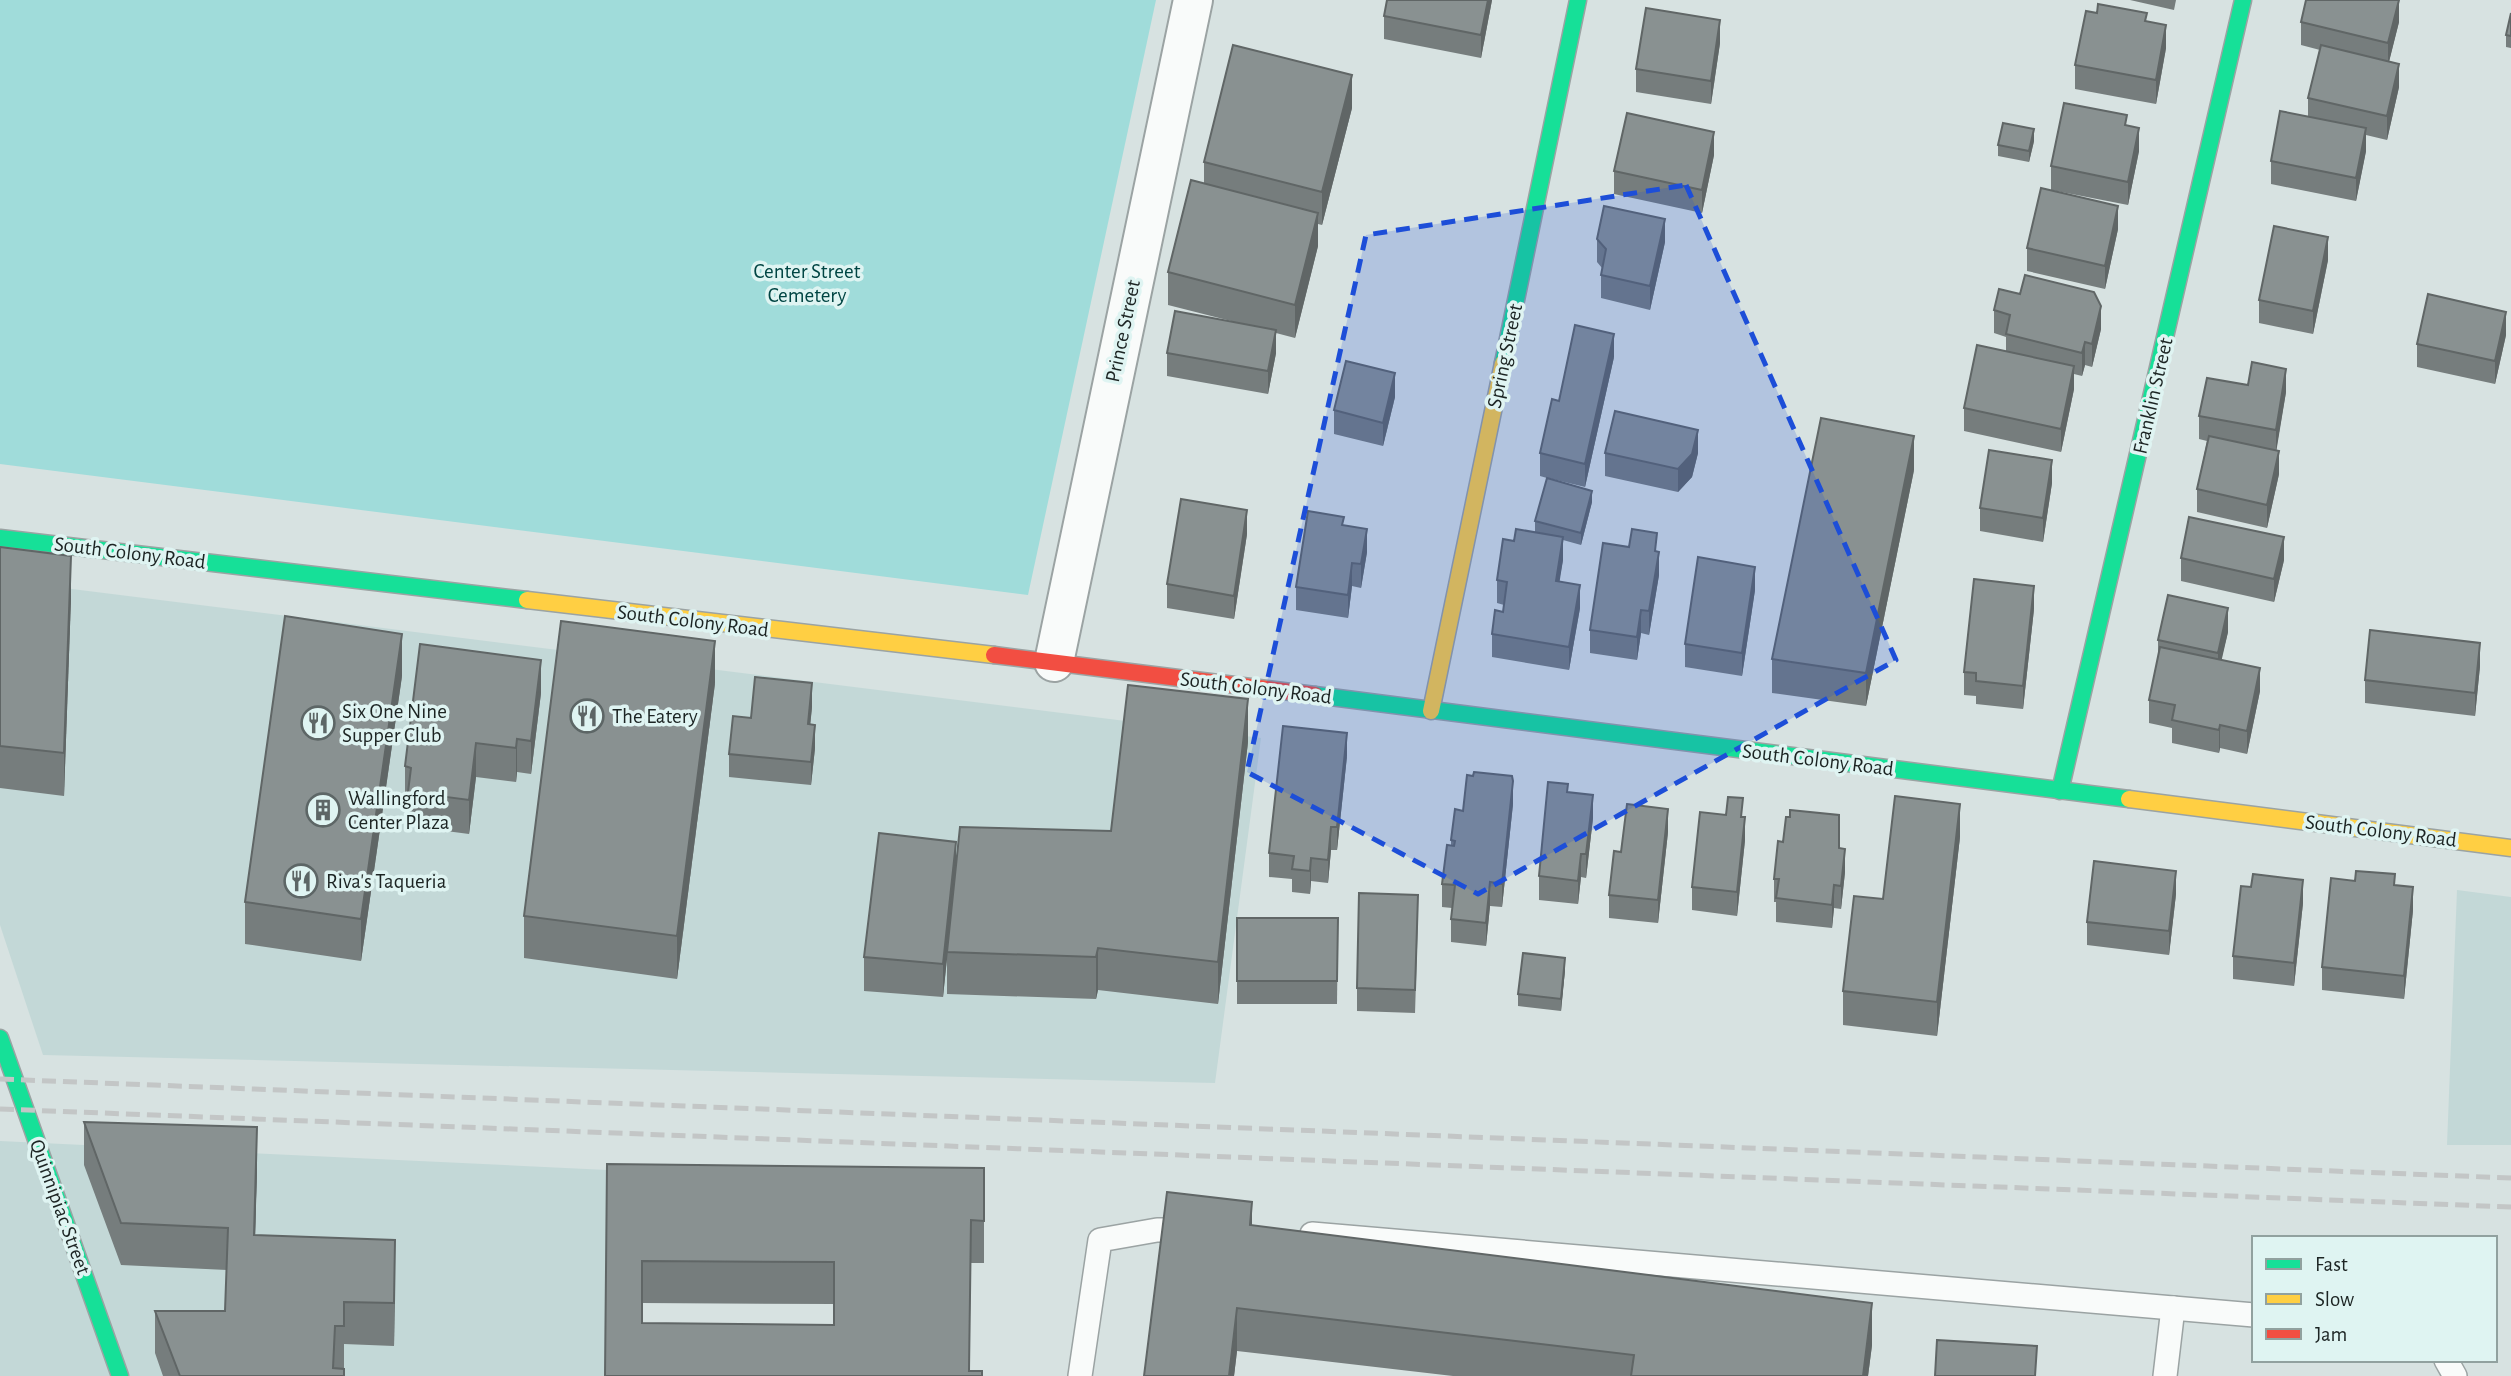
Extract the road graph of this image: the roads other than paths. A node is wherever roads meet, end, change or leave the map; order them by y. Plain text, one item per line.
1 (1193, 0) edge
2 (1578, 0) edge
3 (2243, 0) edge
4 (0, 538) edge
5 (1054, 662) junction
6 (1431, 711) junction
7 (2060, 791) junction
8 (2511, 848) edge
9 (0, 1038) edge
10 (1218, 1229) edge
11 (1283, 1231) edge
12 (2173, 1308) junction
13 (2252, 1315) edge
14 (120, 1376) edge
15 (1080, 1376) edge
16 (2165, 1376) edge

1 - 5 street, Prince Street
2 - 6 main road, Spring Street
3 - 7 main road, Franklin Street
4 - 5 main road, South Colony Road
5 - 6 main road, South Colony Road
6 - 7 main road, South Colony Road
7 - 8 main road, South Colony Road
9 - 14 main road, Quinnipiac Street
10 - 15 lane
11 - 12 lane
12 - 13 lane
12 - 16 lane

